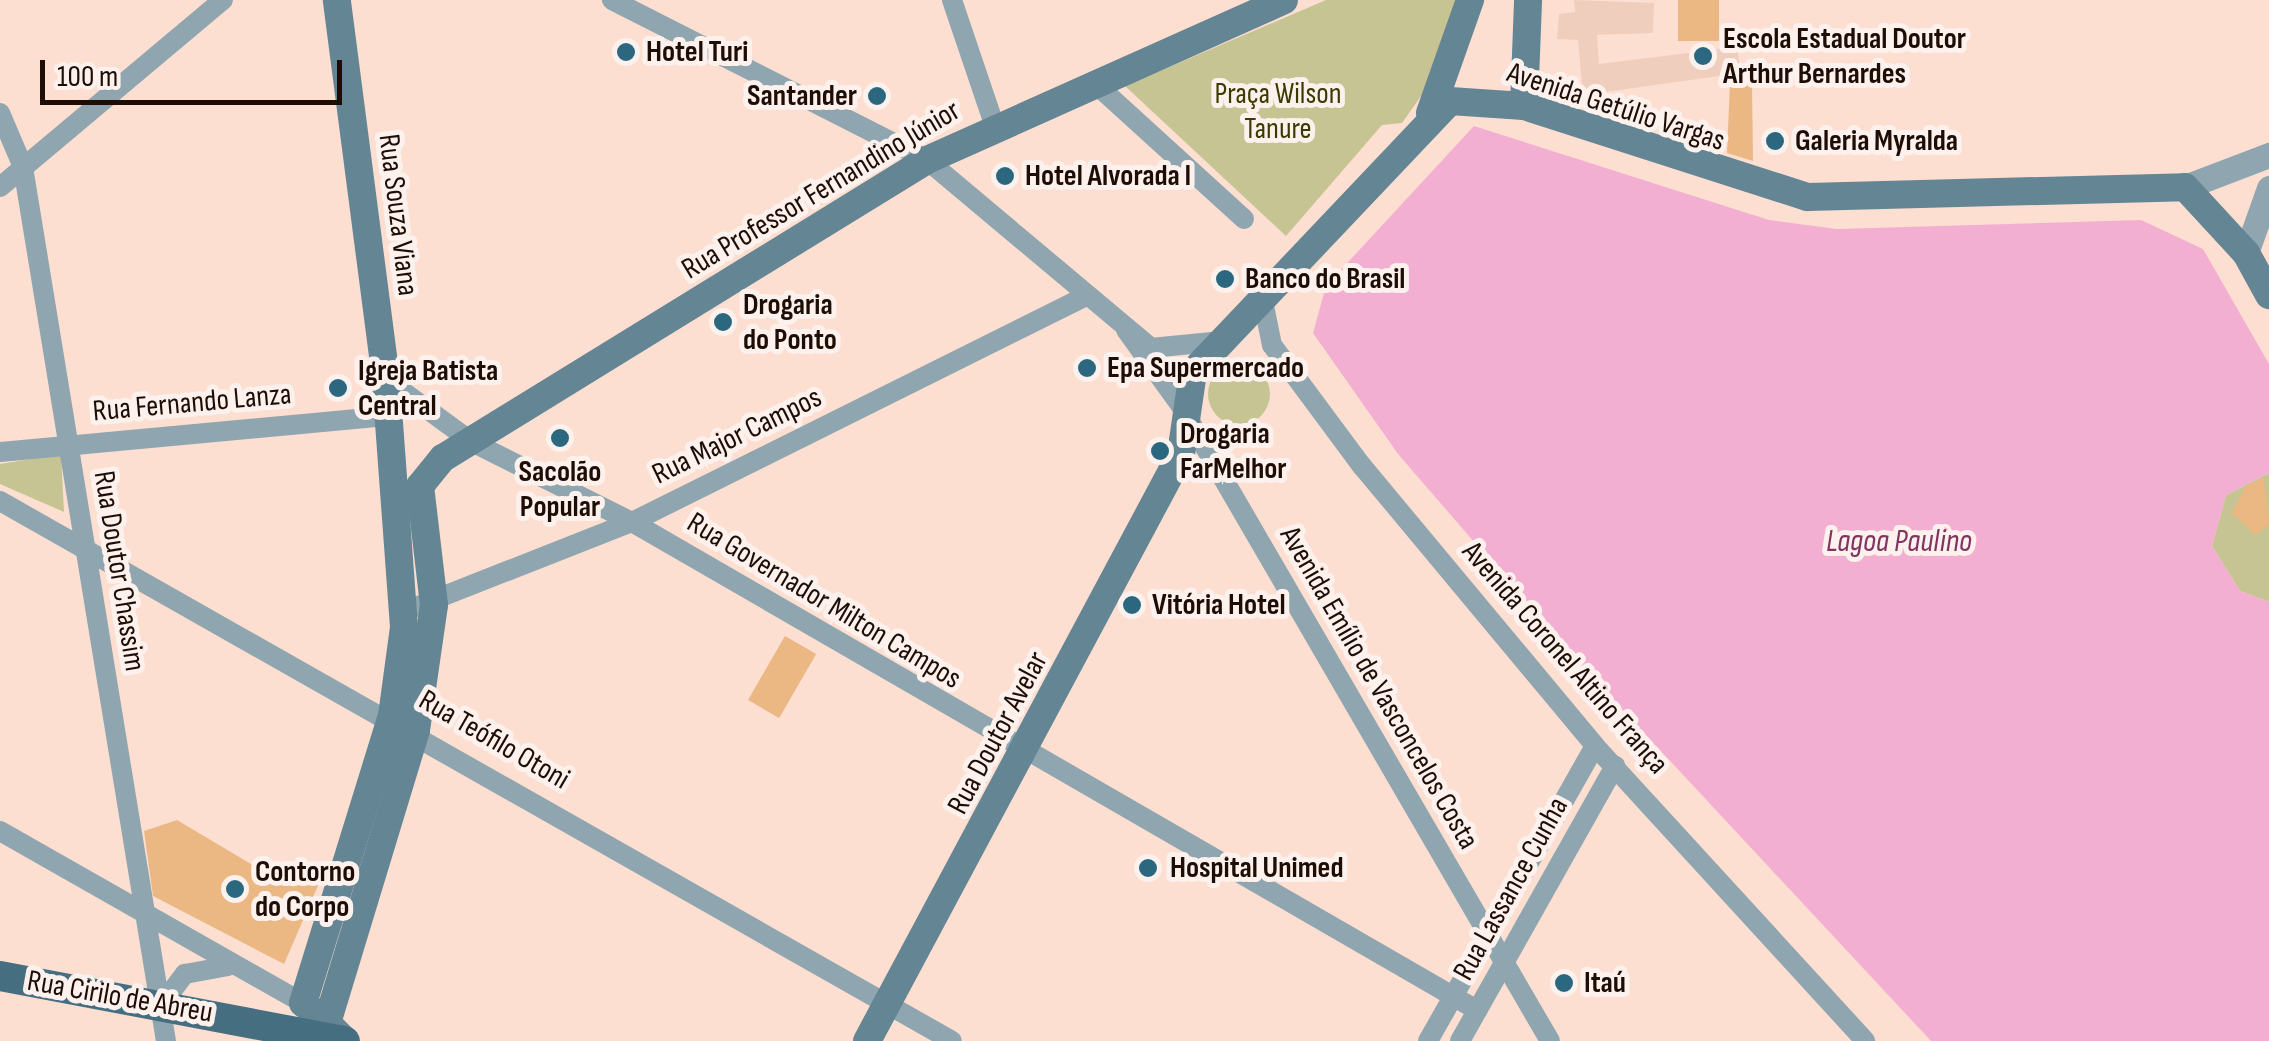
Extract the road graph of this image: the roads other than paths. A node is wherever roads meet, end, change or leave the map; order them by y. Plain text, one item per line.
1 (223, 0) edge
2 (337, 0) edge
3 (612, 0) edge
4 (952, 0) edge
5 (1284, 0) edge
6 (1470, 0) edge
7 (1528, 0) edge
8 (1099, 87) junction
9 (1524, 106) junction
10 (0, 113) edge
11 (1430, 114) junction
12 (994, 124) junction
13 (2269, 154) edge
14 (927, 160) junction
15 (23, 166) junction
16 (0, 187) edge
17 (2185, 187) junction
18 (2269, 188) edge
19 (1244, 219) dead end
20 (2246, 253) junction
21 (1263, 290) junction
22 (1088, 295) junction
23 (2269, 295) edge
24 (1126, 330) junction
25 (1212, 342) junction
26 (386, 379) junction
27 (1180, 405) junction
28 (389, 416) junction
29 (472, 442) junction
30 (69, 444) junction
31 (0, 452) edge
32 (0, 501) edge
33 (632, 522) junction
34 (84, 546) junction
35 (434, 605) junction
36 (404, 612) junction
37 (404, 723) junction
38 (1595, 746) junction
39 (1024, 756) junction
40 (1614, 766) junction
41 (0, 831) edge
42 (140, 908) junction
43 (1488, 936) junction
44 (1503, 964) junction
45 (228, 966) junction
46 (0, 976) edge
47 (1453, 998) junction
48 (886, 1003) junction
49 (162, 1004) junction
50 (1477, 1010) junction
51 (324, 1027) edge
52 (166, 1041) edge
53 (867, 1041) edge
54 (952, 1041) edge
55 (1428, 1041) edge
56 (1460, 1041) edge
57 (1550, 1041) edge
58 (1865, 1041) edge

1 - 15 street
2 - 26 main road, Rua Souza Viana
3 - 14 street
4 - 12 street
5 - 8 main road, Rua Professor Fernandino Júnior
6 - 11 main road
7 - 9 main road
8 - 12 main road, Rua Professor Fernandino Júnior
8 - 19 street
9 - 11 main road, Avenida Getúlio Vargas
9 - 17 main road, Avenida Getúlio Vargas
10 - 15 street, Rua Doutor Chassim
11 - 21 main road
12 - 14 main road, Rua Professor Fernandino Júnior
13 - 17 street
14 - 22 street
14 - 29 main road, Rua Professor Fernandino Júnior
15 - 16 street
15 - 30 street, Rua Doutor Chassim
17 - 20 main road
18 - 20 street
20 - 23 main road
21 - 25 main road
21 - 38 street, Avenida Coronel Altino França
22 - 24 street
22 - 33 street, Rua Major Campos
24 - 25 street
24 - 27 street, Avenida Emílio de Vasconcelos Costa
25 - 27 main road
26 - 28 main road, Rua Souza Viana
26 - 29 street
27 - 39 main road, Rua Doutor Avelar
27 - 43 street, Avenida Emílio de Vasconcelos Costa
28 - 30 street, Rua Fernando Lanza
28 - 36 main road, Rua Souza Viana
29 - 33 street, Rua Governador Milton Campos
29 - 35 main road, Rua Professor Fernandino Júnior
30 - 31 street, Rua Fernando Lanza
30 - 34 street, Rua Doutor Chassim
32 - 34 street, Rua Teófilo Otoni
33 - 35 street, Rua Major Campos
33 - 39 street, Rua Governador Milton Campos
34 - 37 street, Rua Teófilo Otoni
34 - 42 street, Rua Doutor Chassim
35 - 36 street, Rua Major Campos
35 - 37 main road
36 - 37 main road, Rua Souza Viana
37 - 48 street, Rua Teófilo Otoni
37 - 51 main road
38 - 40 street, Avenida Coronel Altino França
38 - 43 street, Rua Lassance Cunha
39 - 47 street, Rua Governador Milton Campos
39 - 48 main road, Rua Doutor Avelar
40 - 44 street, Rua Lassance Cunha
40 - 58 street, Avenida Coronel Altino França
41 - 42 street
42 - 45 street
42 - 49 street, Rua Doutor Chassim
43 - 44 street, Avenida Emílio de Vasconcelos Costa
43 - 47 street, Rua Lassance Cunha
44 - 50 street, Rua Lassance Cunha
44 - 57 street, Avenida Emílio de Vasconcelos Costa
45 - 49 street
45 - 51 street
46 - 49 main road, Rua Cirilo de Abreu
47 - 50 street, Rua Governador Milton Campos
47 - 55 street, Rua Lassance Cunha
48 - 53 main road, Rua Doutor Avelar
48 - 54 street, Rua Teófilo Otoni
49 - 51 main road, Rua Cirilo de Abreu
49 - 52 street, Rua Doutor Chassim
50 - 56 street, Rua Lassance Cunha

